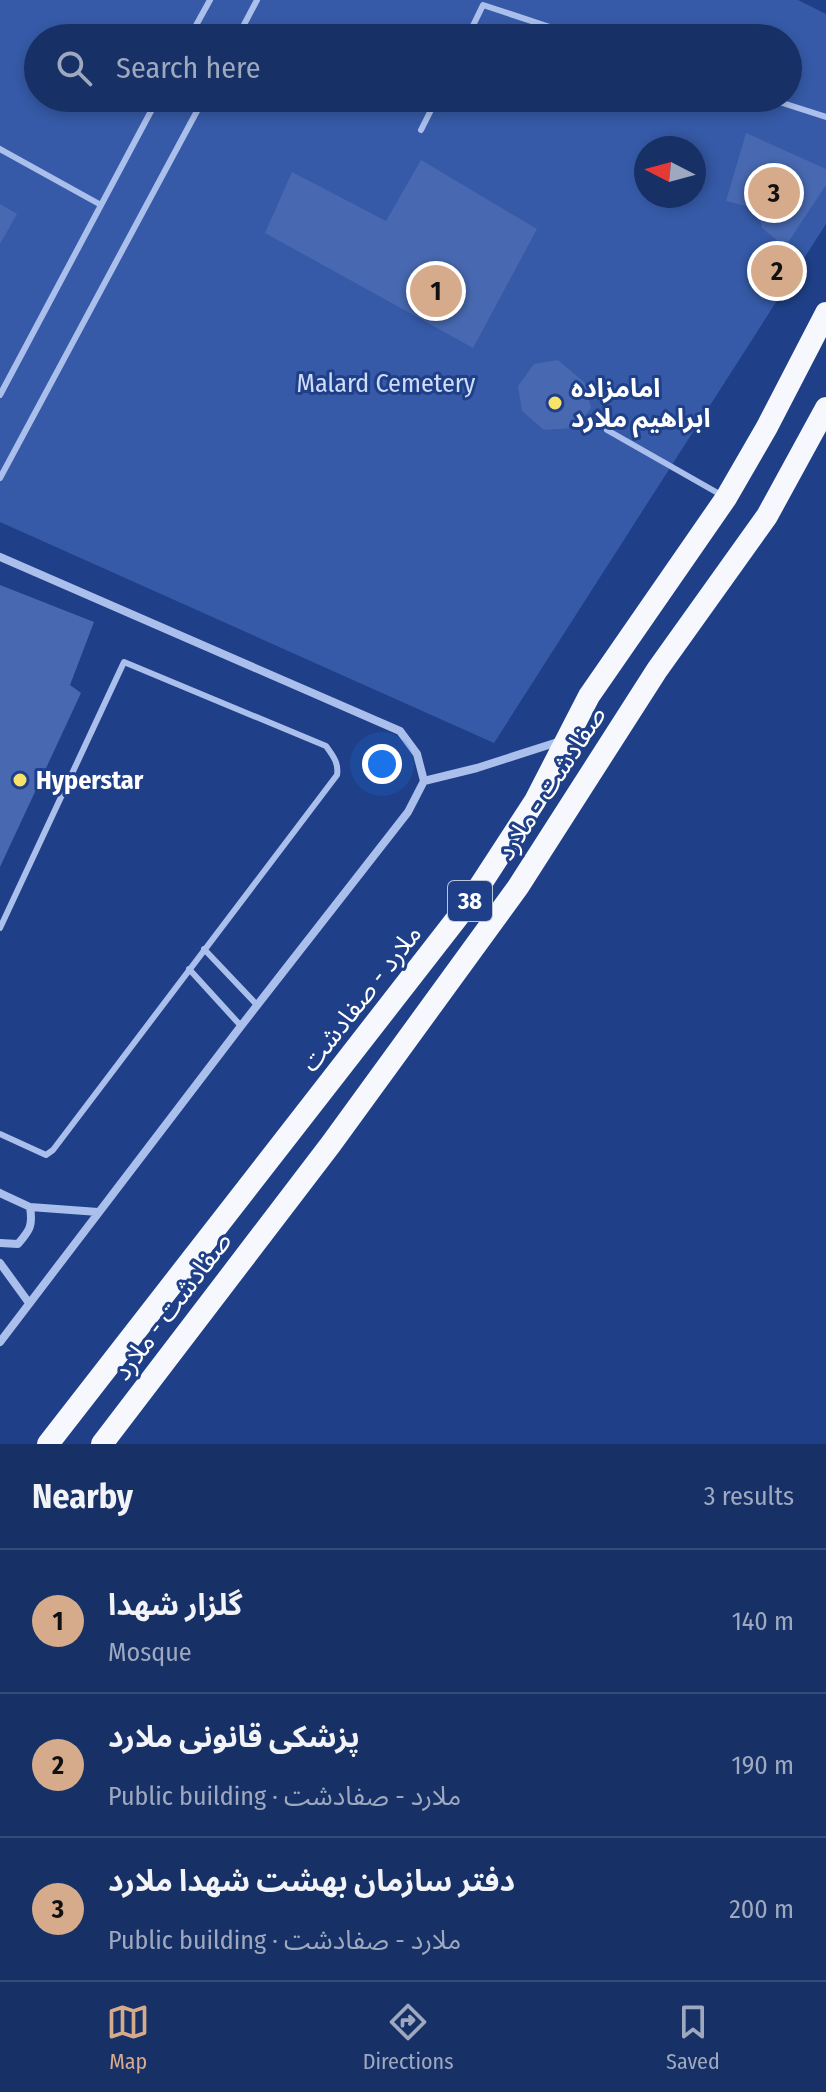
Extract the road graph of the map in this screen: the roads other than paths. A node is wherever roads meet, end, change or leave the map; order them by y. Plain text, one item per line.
1 (210, 0) edge
2 (257, 0) edge
3 (197, 24) edge
4 (244, 24) edge
5 (474, 24) edge
6 (541, 24) edge
7 (802, 109) edge
8 (151, 112) edge
9 (196, 112) edge
10 (430, 112) edge
11 (826, 117) edge
12 (421, 130) dead end
13 (0, 149) edge
14 (101, 205) junction
15 (826, 313) edge
16 (0, 395) edge
17 (826, 408) edge
18 (607, 430) dead end
19 (0, 478) edge
20 (726, 498) junction
21 (0, 557) edge
22 (568, 739) junction
23 (424, 781) junction
24 (0, 928) edge
25 (204, 949) junction
26 (189, 969) junction
27 (257, 1005) junction
28 (241, 1026) junction
29 (0, 1134) edge
30 (0, 1193) edge
31 (30, 1207) junction
32 (98, 1212) junction
33 (0, 1243) edge
34 (0, 1263) edge
35 (29, 1303) junction
36 (0, 1342) edge
37 (48, 1444) edge
38 (102, 1444) edge

1 - 3 lane
2 - 4 lane
5 - 6 lane
7 - 11 lane
8 - 14 lane
9 - 19 lane
10 - 12 lane
13 - 14 lane
14 - 16 lane
15 - 20 highway, ملارد - صفادشت / 38
17 - 38 highway, صفادشت - ملارد / 38
18 - 20 lane
20 - 22 highway, ملارد - صفادشت / 38
21 - 23 street
22 - 23 street
22 - 37 highway, ملارد - صفادشت / 38
23 - 27 street
24 - 25 lane
25 - 26 lane
25 - 27 lane
26 - 28 lane
26 - 29 lane
27 - 28 street
28 - 32 street
30 - 31 street
31 - 32 street
31 - 33 street
32 - 35 street
34 - 35 street
35 - 36 street

